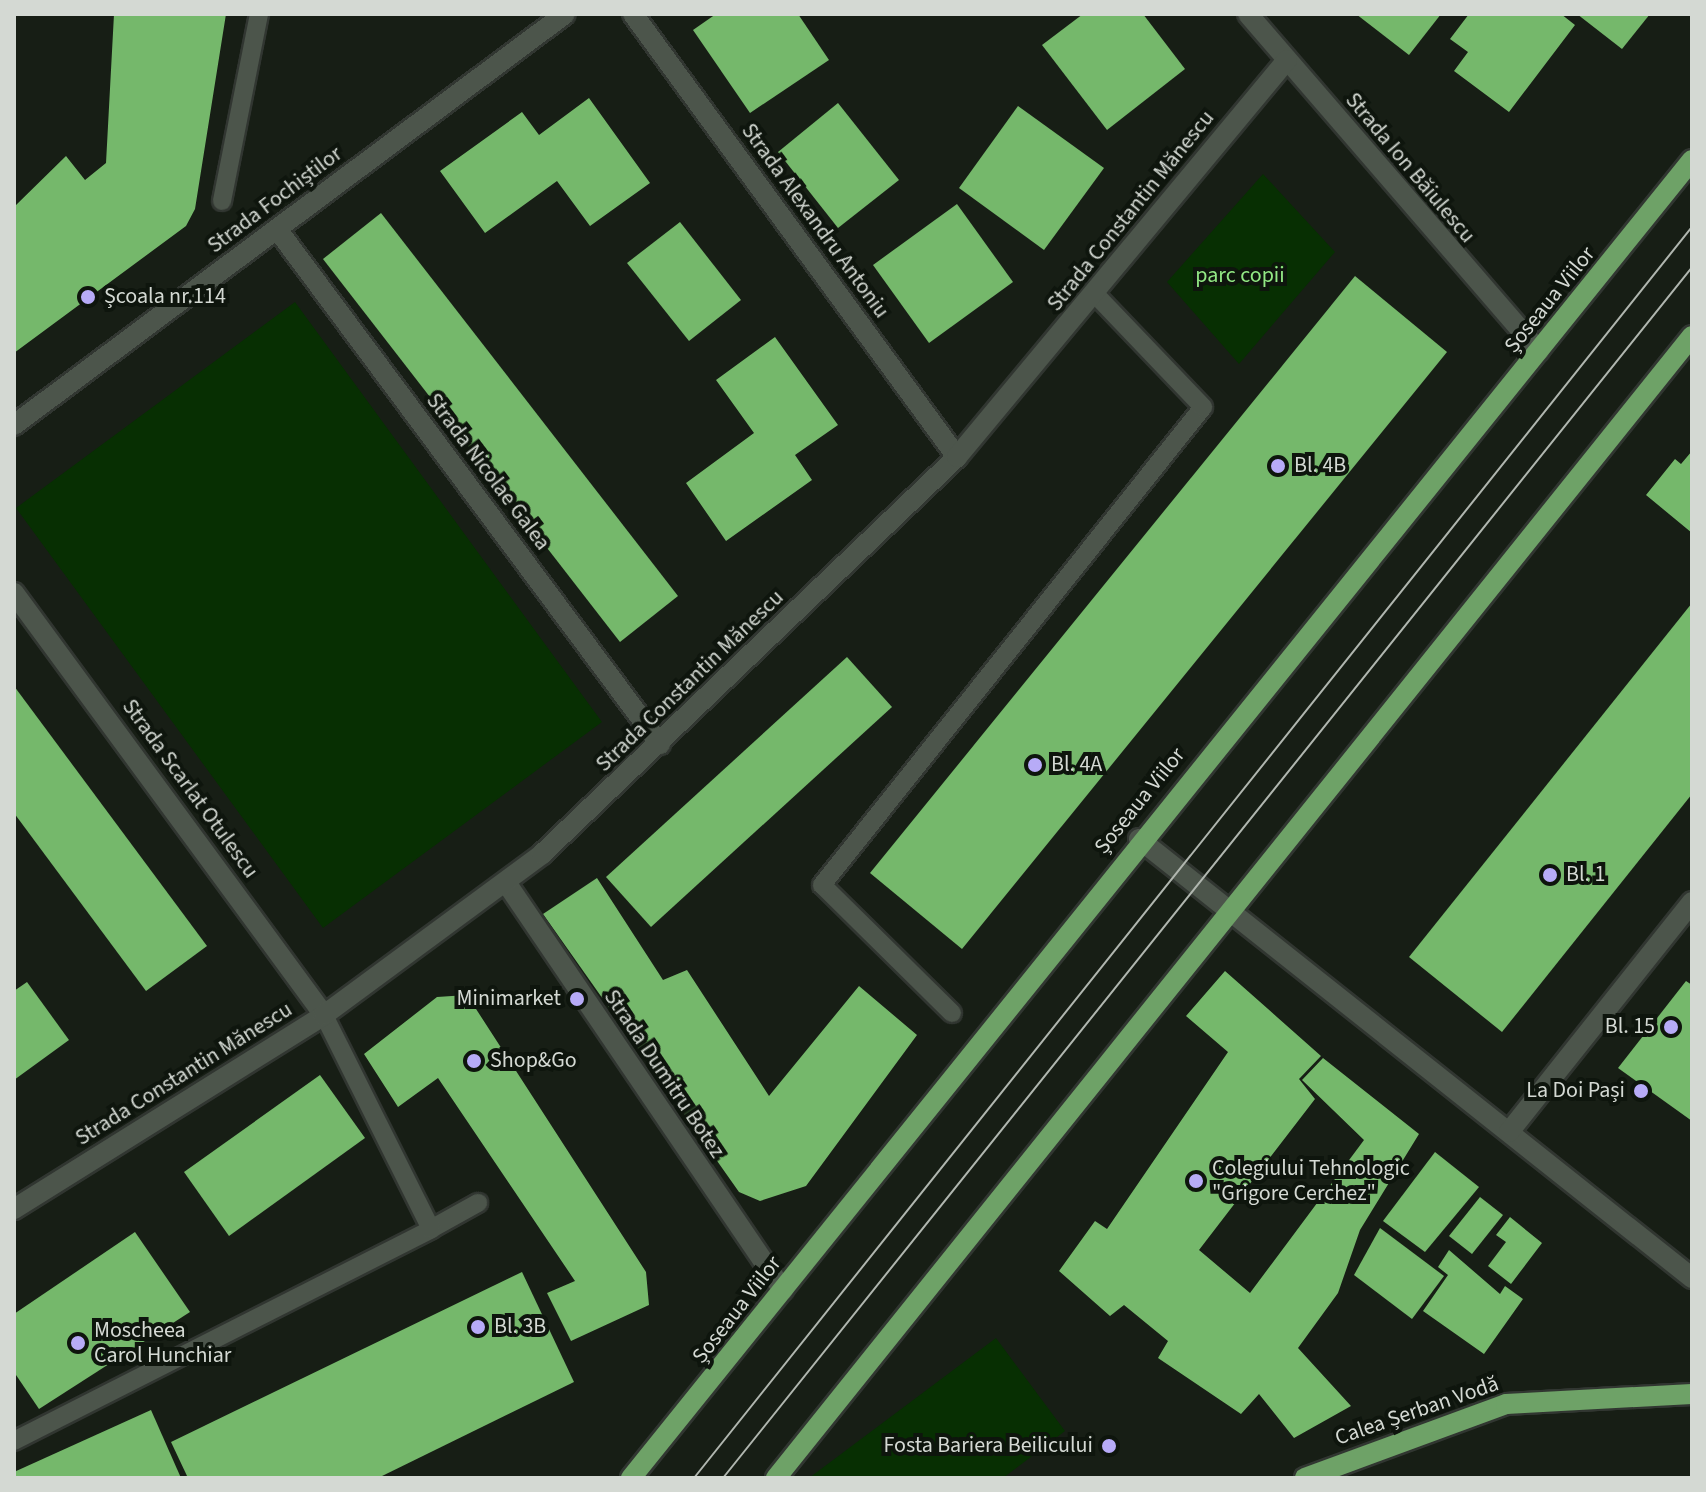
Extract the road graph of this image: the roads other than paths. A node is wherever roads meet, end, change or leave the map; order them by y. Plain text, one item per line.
1 (259, 14) edge
2 (565, 14) edge
3 (633, 14) edge
4 (1248, 14) edge
5 (1287, 60) junction
6 (1692, 160) edge
7 (222, 201) dead end
8 (277, 229) junction
9 (1095, 294) junction
10 (1692, 336) edge
11 (1539, 351) junction
12 (14, 425) edge
13 (957, 457) junction
14 (14, 593) edge
15 (660, 744) junction
16 (1139, 839) junction
17 (507, 884) junction
18 (1692, 902) edge
19 (1232, 909) junction
20 (952, 1013) dead end
21 (324, 1015) junction
22 (1509, 1132) junction
23 (478, 1203) dead end
24 (14, 1209) edge
25 (431, 1229) junction
26 (1692, 1278) edge
27 (783, 1290) junction
28 (1692, 1394) edge
29 (14, 1441) edge
30 (631, 1478) edge
31 (776, 1478) edge
32 (1305, 1478) edge

1 - 7 lane
2 - 8 street, Strada Fochiștilor
3 - 13 street, Strada Alexandru Antoniu
4 - 5 street, Strada Ion Băiulescu
5 - 9 street, Strada Constantin Mănescu
5 - 11 street, Strada Ion Băiulescu
6 - 11 main road, Șoseaua Viilor
8 - 12 street, Strada Fochiștilor
8 - 15 street, Strada Nicolae Galea
9 - 13 street, Strada Constantin Mănescu
9 - 20 lane
10 - 19 main road
11 - 16 main road, Șoseaua Viilor
13 - 15 street, Strada Constantin Mănescu
14 - 21 street, Strada Scarlat Otulescu
15 - 17 street, Strada Constantin Mănescu
16 - 19 street
16 - 27 main road, Șoseaua Viilor
17 - 21 street, Strada Constantin Mănescu
17 - 27 street, Strada Dumitru Botez
18 - 22 street
19 - 22 street
19 - 31 main road
21 - 24 street, Strada Constantin Mănescu
21 - 25 lane
22 - 26 street
23 - 25 lane
25 - 29 lane
27 - 30 main road, Șoseaua Viilor
28 - 32 main road, Calea Șerban Vodă

